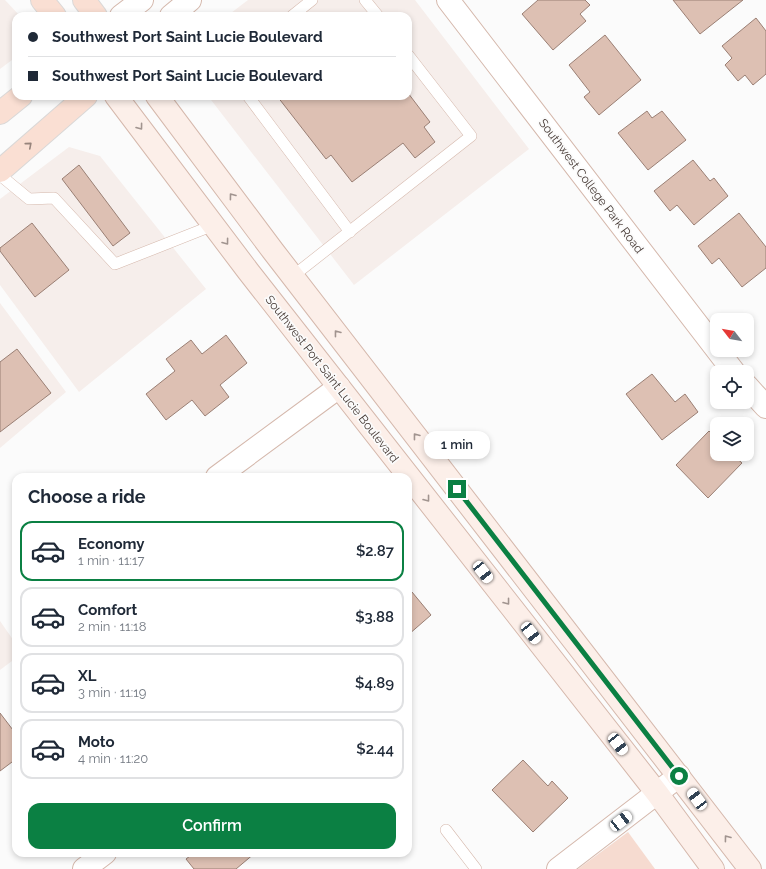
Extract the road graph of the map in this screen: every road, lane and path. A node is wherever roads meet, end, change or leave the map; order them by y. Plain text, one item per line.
1 (42, 0) edge
2 (84, 0) edge
3 (142, 0) edge
4 (190, 0) edge
5 (312, 0) edge
6 (365, 0) edge
7 (448, 0) edge
8 (52, 12) edge
9 (93, 12) edge
10 (126, 12) edge
11 (176, 12) edge
12 (297, 12) edge
13 (375, 12) edge
14 (412, 60) edge
15 (16, 100) edge
16 (81, 100) edge
17 (119, 100) edge
18 (160, 100) edge
19 (251, 100) edge
20 (0, 113) edge
21 (0, 171) edge
22 (0, 175) edge
23 (214, 225) junction
24 (350, 232) junction
25 (293, 276) junction
26 (729, 365) edge
27 (339, 387) junction
28 (754, 394) edge
29 (766, 407) edge
30 (222, 473) edge
31 (406, 473) edge
32 (412, 480) edge
33 (679, 776) junction
34 (657, 793) junction
35 (446, 830) dead end
36 (100, 857) edge
37 (84, 869) edge
38 (476, 869) edge
39 (558, 869) edge
40 (713, 869) edge
41 (750, 869) edge

1 - 8 main road
2 - 9 main road
3 - 10 street
4 - 11 street
5 - 12 lane
6 - 13 lane
7 - 26 street, Southwest College Park Road
14 - 24 lane
15 - 20 main road
21 -> 16 main road
17 -> 23 main road, Southwest Port Saint Lucie Boulevard
25 -> 18 main road
19 - 24 lane
22 - 23 lane
23 -> 27 main road, Southwest Port Saint Lucie Boulevard
24 - 25 lane
33 -> 25 main road
27 - 30 street
27 -> 31 main road, Southwest Port Saint Lucie Boulevard
28 - 29 street
32 -> 34 main road, Southwest Port Saint Lucie Boulevard
33 - 34 street
41 -> 33 main road
34 - 39 street
34 - 40 main road, Southwest Port Saint Lucie Boulevard
35 - 38 lane
36 - 37 street

